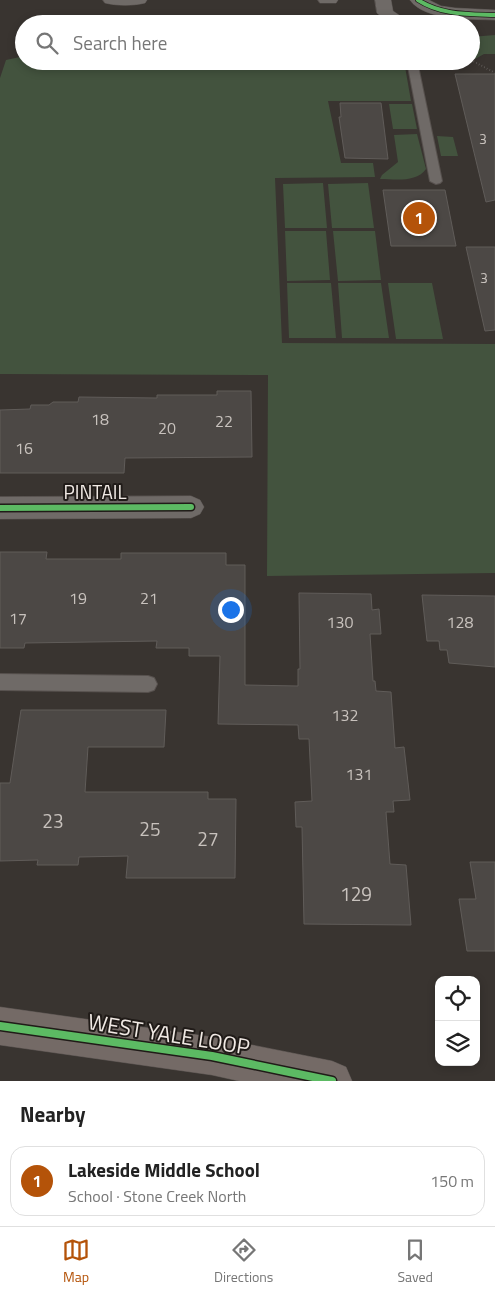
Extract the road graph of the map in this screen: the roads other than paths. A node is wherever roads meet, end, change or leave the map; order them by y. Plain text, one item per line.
1 (111, 0) edge
2 (139, 0) edge
3 (326, 0) edge
4 (330, 0) edge
5 (383, 0) edge
6 (418, 0) edge
7 (389, 15) edge
8 (495, 16) edge
9 (480, 20) edge
10 (414, 70) edge
11 (436, 181) dead end
12 (191, 507) dead end
13 (0, 508) edge
14 (0, 682) edge
15 (148, 684) dead end
16 (0, 1026) edge
17 (332, 1081) edge

1 - 2 street
3 - 4 street
5 - 7 street
6 - 8 street
8 - 9 street
10 - 11 lane
12 - 13 street, PINTAIL
14 - 15 lane
16 - 17 main road, WEST YALE LOOP

